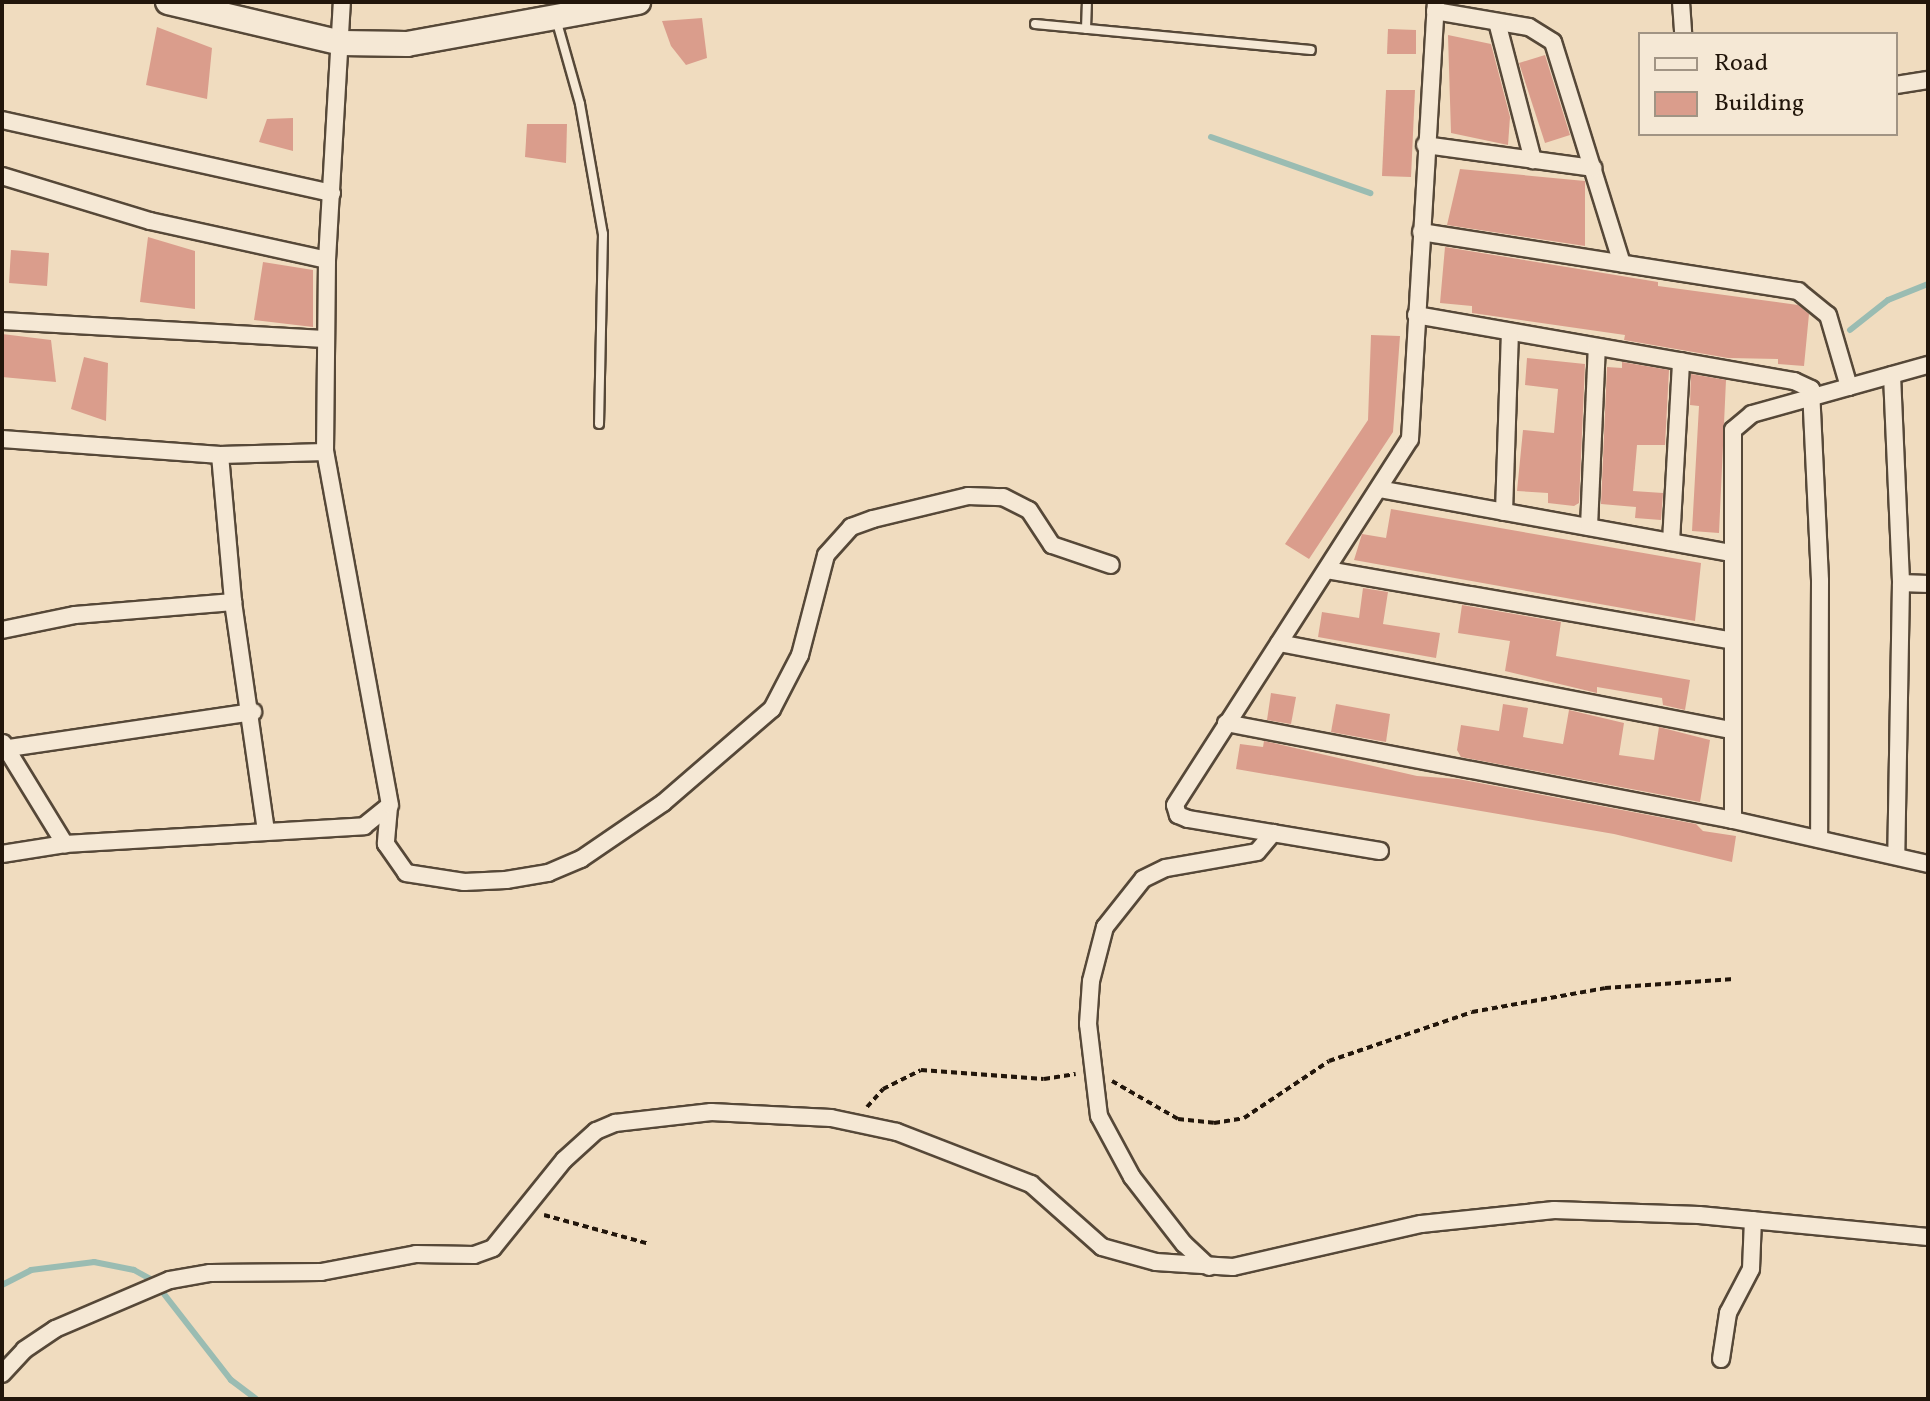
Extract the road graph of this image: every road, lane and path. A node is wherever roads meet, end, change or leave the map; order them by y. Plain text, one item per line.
1 (168, 2) edge
2 (342, 2) edge
3 (638, 2) edge
4 (1087, 2) edge
5 (1681, 2) edge
6 (1436, 7) edge
7 (556, 19) junction
8 (1497, 22) junction
9 (1035, 24) dead end
10 (1086, 29) junction
11 (1683, 32) edge
12 (342, 43) junction
13 (1311, 50) dead end
14 (1928, 80) edge
15 (1898, 85) edge
16 (2, 120) edge
17 (1425, 145) junction
18 (1533, 160) junction
19 (1593, 168) junction
20 (2, 176) edge
21 (332, 193) junction
22 (1421, 232) junction
23 (327, 260) junction
24 (1622, 263) junction
25 (1416, 315) junction
26 (2, 321) edge
27 (1510, 332) junction
28 (326, 339) junction
29 (1597, 347) junction
30 (1681, 361) junction
31 (1928, 365) edge
32 (1892, 375) junction
33 (1849, 387) junction
34 (1814, 396) junction
35 (599, 424) dead end
36 (2, 439) edge
37 (325, 452) junction
38 (220, 455) junction
39 (1379, 489) junction
40 (1504, 512) junction
41 (1589, 527) junction
42 (1671, 542) junction
43 (1732, 553) junction
44 (1111, 565) dead end
45 (1327, 570) junction
46 (1901, 583) junction
47 (1928, 584) edge
48 (233, 602) junction
49 (2, 630) edge
50 (1732, 641) junction
51 (1279, 643) junction
52 (253, 712) junction
53 (1226, 723) junction
54 (1732, 730) junction
55 (3, 747) edge
56 (390, 805) junction
57 (1733, 820) junction
58 (266, 830) junction
59 (1273, 833) junction
60 (1819, 839) junction
61 (65, 844) junction
62 (1380, 851) dead end
63 (2, 854) edge
64 (1896, 856) junction
65 (1928, 864) edge
66 (1734, 979) dead end
67 (1093, 1069) junction
68 (860, 1123) junction
69 (526, 1210) junction
70 (1753, 1220) junction
71 (1928, 1237) edge
72 (649, 1244) dead end
73 (1209, 1267) junction
74 (1721, 1359) dead end
75 (2, 1374) edge

1 - 12 street
2 - 12 street
3 - 7 street
4 - 10 lane
5 - 11 street
6 - 8 street
6 - 17 street
7 - 12 street
7 - 35 lane
8 - 18 street
8 - 19 street
9 - 10 lane
10 - 13 lane
12 - 21 street
14 - 15 street
16 - 21 street
17 - 18 street
17 - 22 street
18 - 19 street
19 - 24 street
20 - 23 street
21 - 23 street
22 - 24 street
22 - 25 street
23 - 28 street
24 - 33 street
25 - 27 street
25 - 39 street
26 - 28 street
27 - 29 street
27 - 40 street
28 - 37 street
29 - 30 street
29 - 41 street
30 - 34 street
30 - 42 street
31 - 32 street
32 - 33 street
32 - 46 street
33 - 34 street
34 - 43 street
34 - 60 street
36 - 38 street
37 - 38 street
37 - 56 street
38 - 48 street
39 - 40 street
39 - 45 street
40 - 41 street
41 - 42 street
42 - 43 street
43 - 50 street
44 - 56 street
45 - 50 street
45 - 51 street
46 - 47 street
46 - 64 street
48 - 49 street
48 - 52 street
50 - 54 street
51 - 53 street
51 - 54 street
52 - 55 street
52 - 58 street
53 - 57 street
53 - 59 street
54 - 57 street
55 - 61 street
56 - 58 street
57 - 60 street
58 - 61 street
59 - 62 street
59 - 67 street
60 - 64 street
61 - 63 street
64 - 65 street
66 - 67 path
67 - 68 path
67 - 73 street
68 - 69 street
68 - 73 street
69 - 72 path
69 - 75 street
70 - 71 street
70 - 73 street
70 - 74 street

